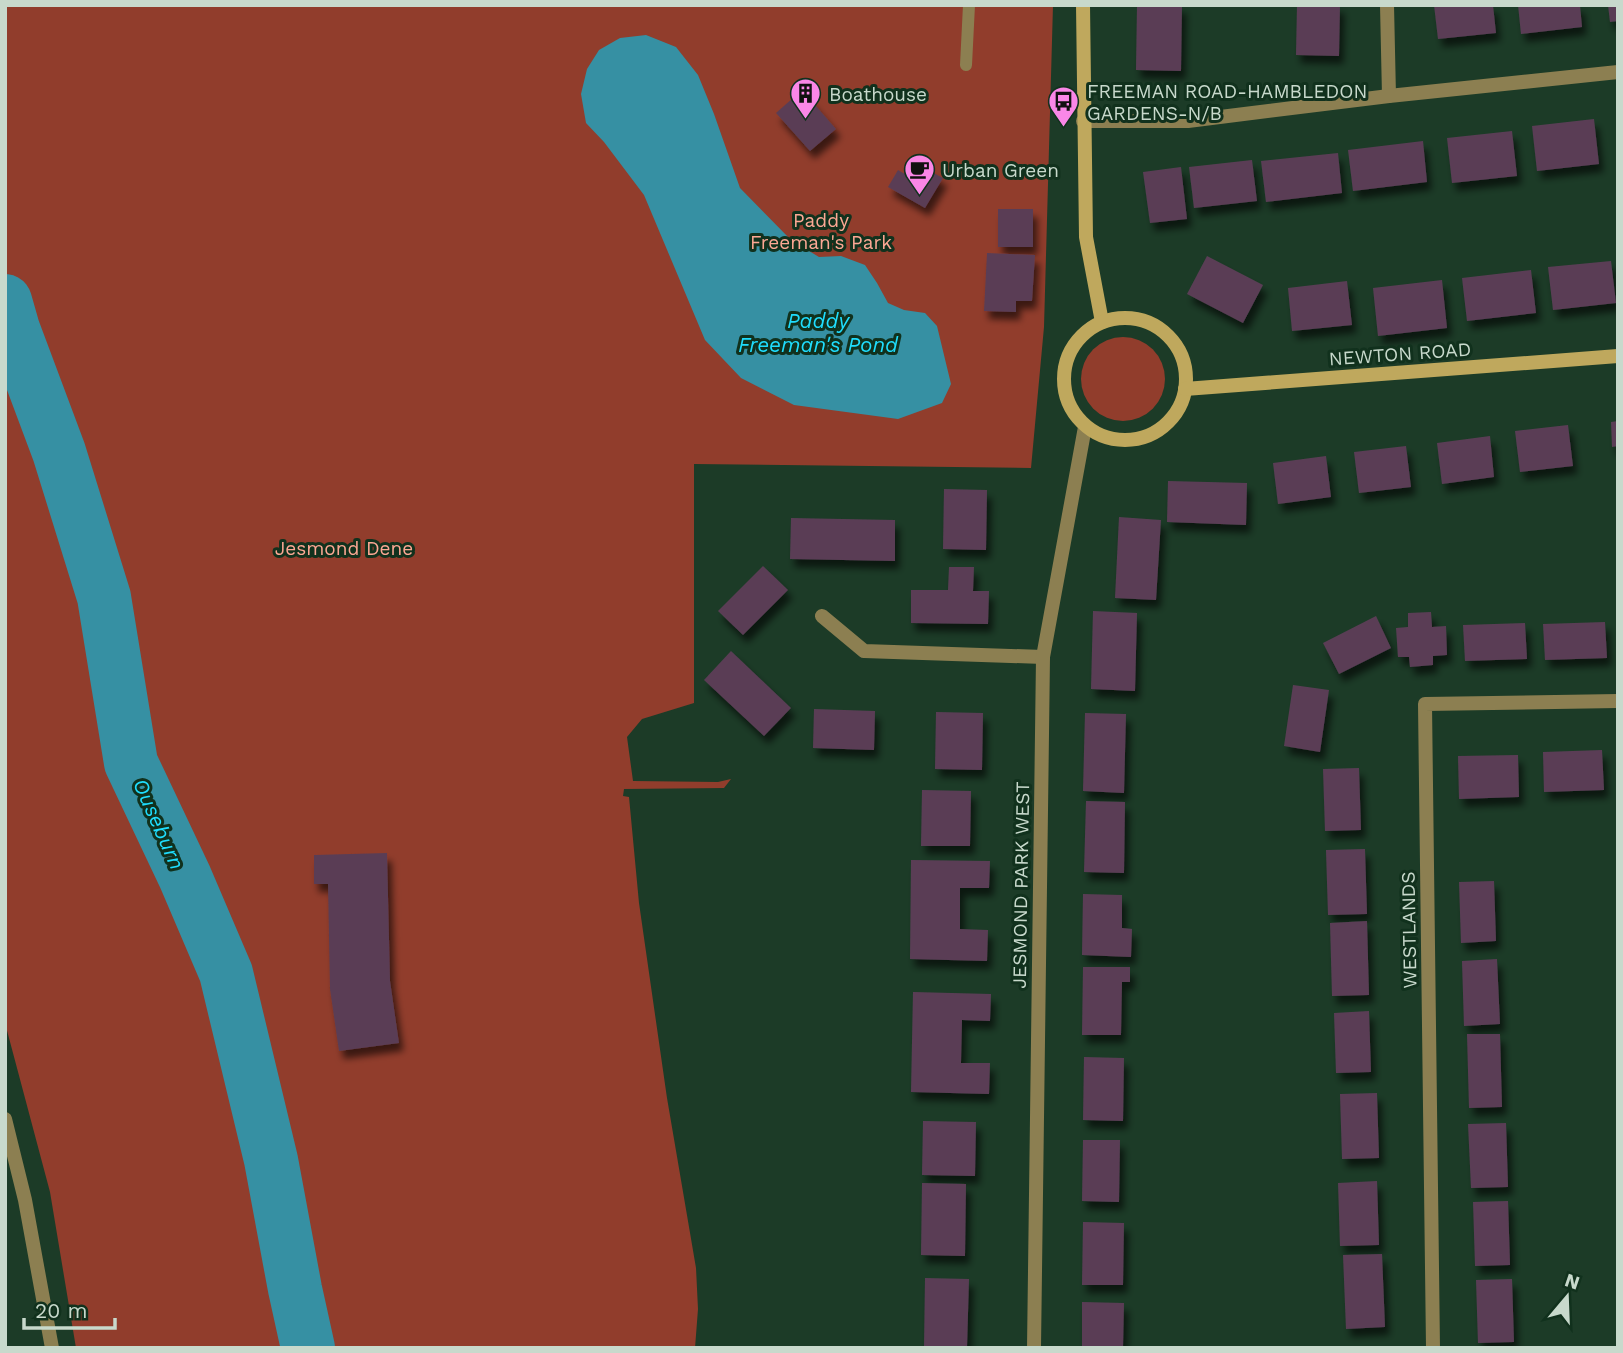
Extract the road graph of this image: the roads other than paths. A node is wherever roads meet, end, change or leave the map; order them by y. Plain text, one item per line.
1 (969, 5) edge
2 (1083, 5) edge
3 (1387, 5) edge
4 (967, 65) dead end
5 (1618, 72) edge
6 (1389, 96) junction
7 (1083, 121) junction
8 (1102, 322) junction
9 (1618, 356) edge
10 (1185, 390) junction
11 (1085, 427) junction
12 (822, 616) dead end
13 (1044, 657) junction
14 (1618, 701) edge
15 (5, 1119) edge
16 (52, 1348) edge
17 (1034, 1348) edge
18 (1433, 1348) edge

1 - 4 lane
2 - 7 street
3 - 6 street
5 - 6 street
6 - 7 street
7 - 8 street
8 - 10 street
8 - 11 street
9 - 10 street, NEWTON ROAD
10 - 11 street
11 - 13 street, JESMOND PARK WEST
12 - 13 street
13 - 17 street, JESMOND PARK WEST
14 - 18 street, WESTLANDS
15 - 16 street

